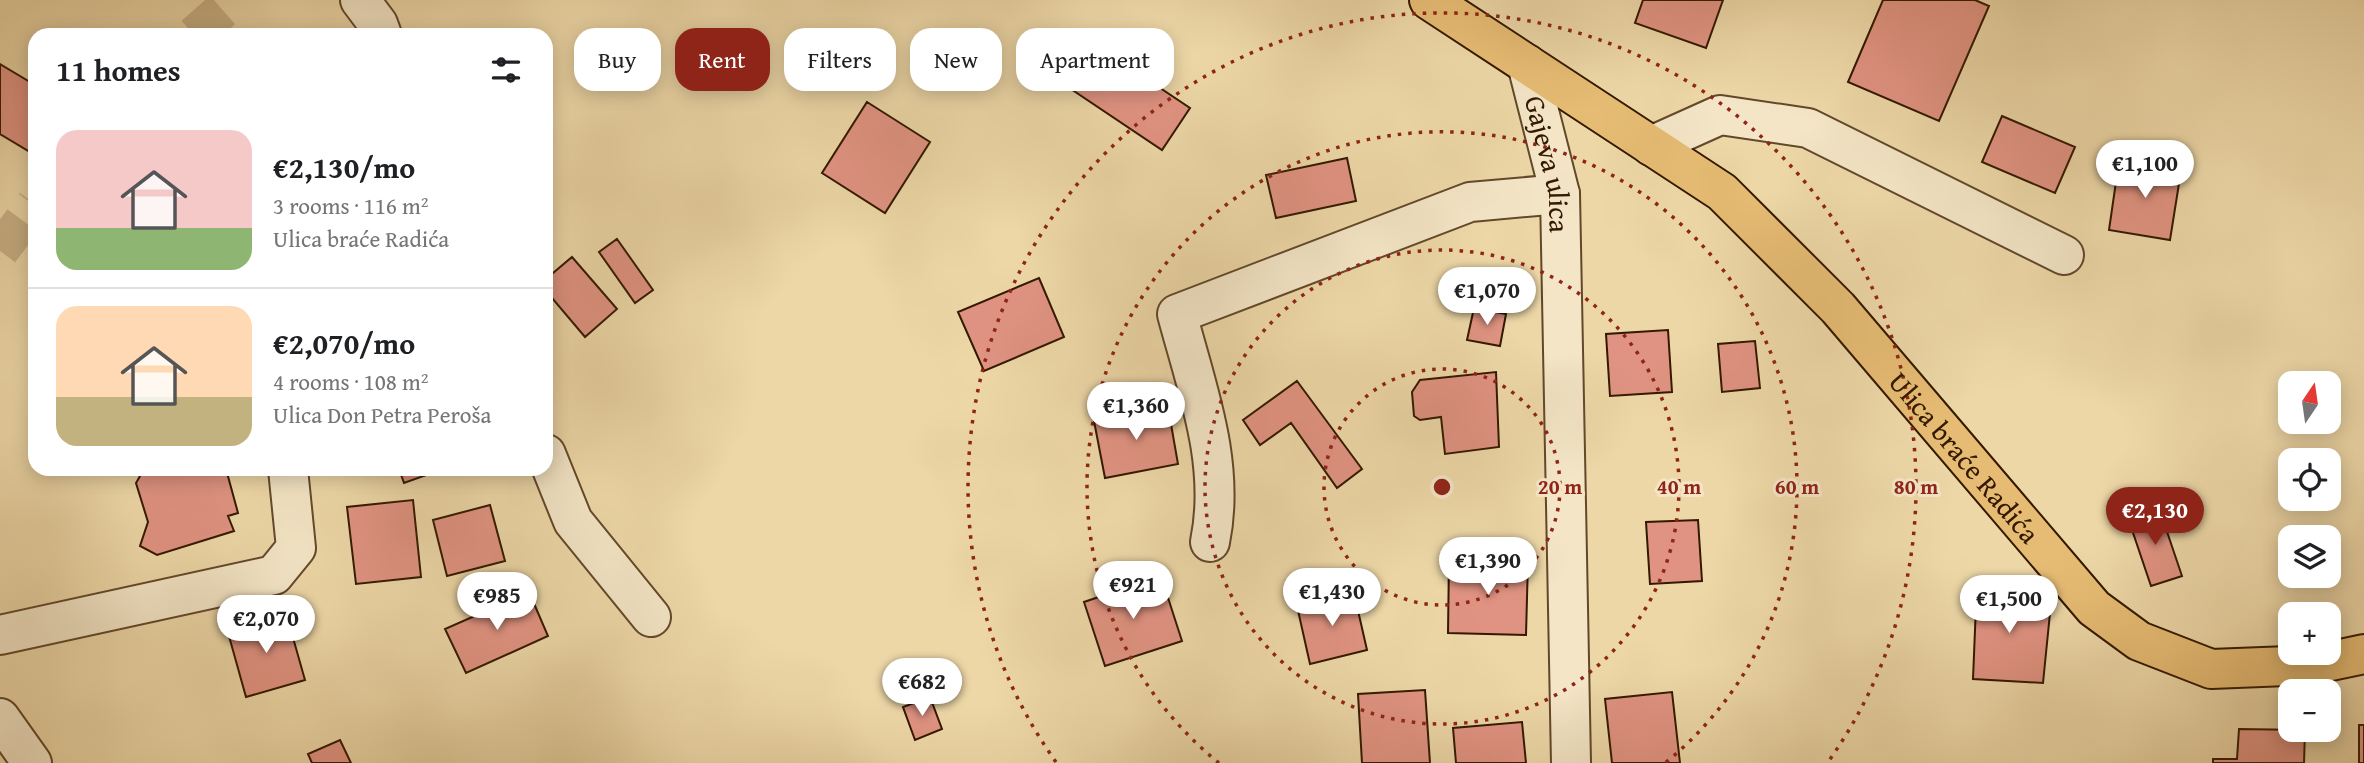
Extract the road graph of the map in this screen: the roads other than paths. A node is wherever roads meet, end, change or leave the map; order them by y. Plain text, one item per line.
1 (360, 0) edge
2 (1429, 0) edge
3 (379, 28) edge
4 (1527, 64) junction
5 (1651, 146) junction
6 (1560, 194) junction
7 (2064, 255) dead end
8 (553, 471) edge
9 (289, 476) edge
10 (1210, 542) dead end
11 (652, 617) dead end
12 (0, 635) edge
13 (2364, 654) edge
14 (0, 718) edge
15 (32, 763) edge
16 (1571, 763) edge

1 - 3 street
2 - 4 main road, Gajeva ulica
4 - 5 main road, Ulica braće Radića
4 - 6 street, Gajeva ulica
5 - 7 street
5 - 13 main road, Ulica braće Radića
6 - 10 street
6 - 16 street, Gajeva ulica
8 - 11 street
9 - 12 street
14 - 15 street

